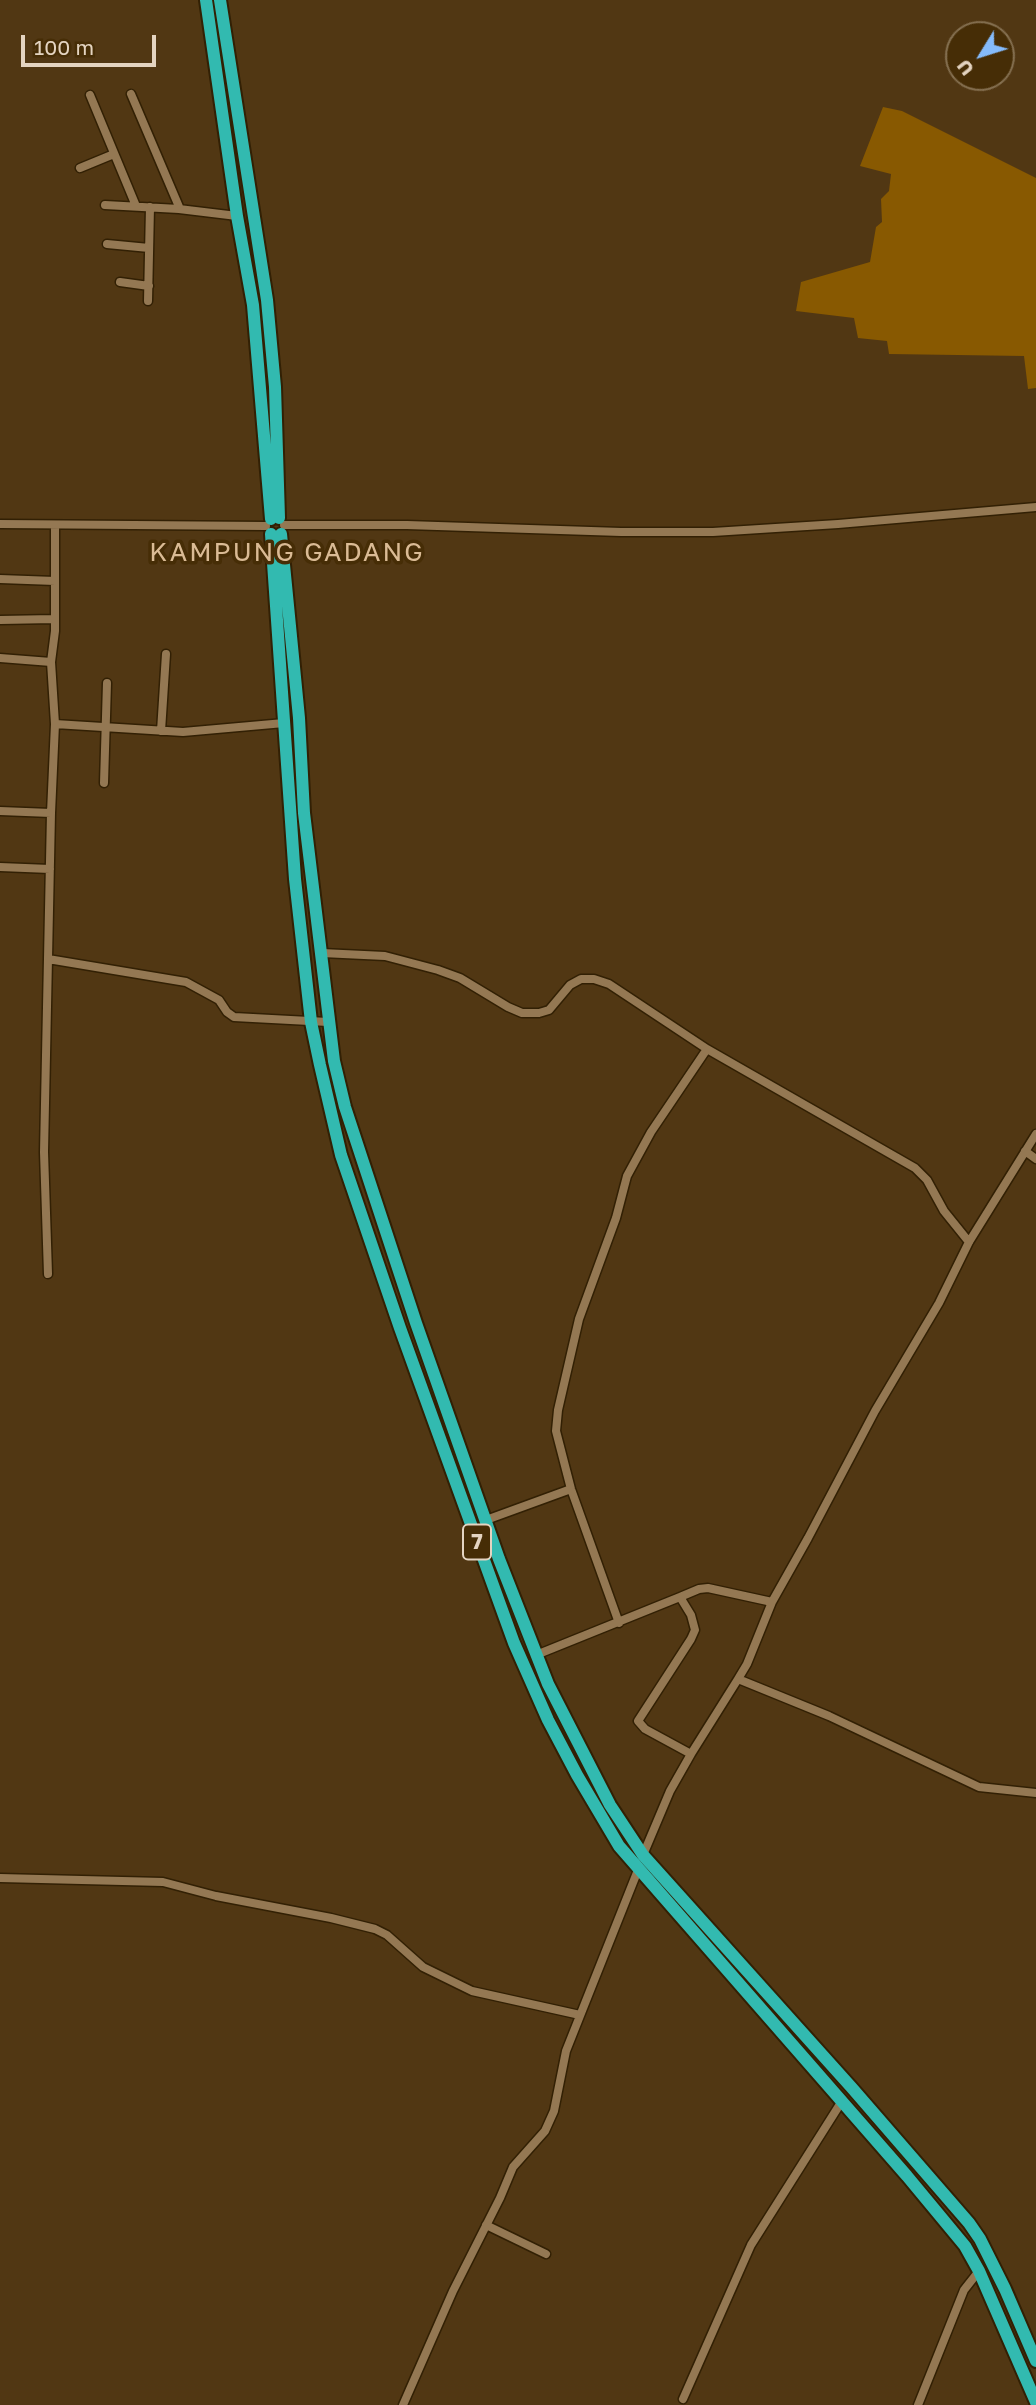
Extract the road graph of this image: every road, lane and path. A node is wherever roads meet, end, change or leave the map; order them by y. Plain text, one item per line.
1 (206, 0) edge
2 (220, 0) edge
3 (131, 94) dead end
4 (90, 96) dead end
5 (114, 153) junction
6 (80, 168) dead end
7 (105, 205) dead end
8 (136, 206) junction
9 (150, 207) junction
10 (180, 209) junction
11 (237, 216) junction
12 (107, 244) dead end
13 (149, 248) junction
14 (259, 254) junction
15 (245, 255) junction
16 (120, 282) dead end
17 (149, 286) junction
18 (148, 301) dead end
19 (1036, 508) edge
20 (0, 524) edge
21 (55, 526) junction
22 (276, 526) junction
23 (0, 579) edge
24 (55, 581) junction
25 (0, 620) edge
26 (54, 620) junction
27 (166, 654) dead end
28 (0, 658) edge
29 (51, 662) junction
30 (107, 683) dead end
31 (284, 723) junction
32 (55, 724) junction
33 (104, 727) junction
34 (161, 731) junction
35 (104, 783) dead end
36 (0, 811) edge
37 (51, 813) junction
38 (0, 867) edge
39 (50, 869) junction
40 (322, 953) junction
41 (48, 958) junction
42 (311, 1022) junction
43 (328, 1022) junction
44 (707, 1049) junction
45 (1036, 1134) edge
46 (1025, 1151) junction
47 (1036, 1159) edge
48 (969, 1242) junction
49 (48, 1274) dead end
50 (416, 1324) junction
51 (400, 1328) junction
52 (571, 1489) junction
53 (486, 1520) junction
54 (680, 1597) junction
55 (772, 1602) junction
56 (619, 1623) junction
57 (536, 1655) junction
58 (738, 1679) junction
59 (562, 1714) junction
60 (548, 1720) junction
61 (691, 1755) junction
62 (1036, 1793) edge
63 (643, 1855) junction
64 (638, 1870) junction
65 (0, 1878) edge
66 (580, 2015) junction
67 (802, 2033) junction
68 (790, 2042) junction
69 (842, 2101) junction
70 (486, 2225) junction
71 (546, 2254) dead end
72 (979, 2271) junction
73 (1036, 2361) edge
74 (683, 2399) dead end
75 (1036, 2402) edge
76 (403, 2405) edge
77 (918, 2405) edge

1 - 11 highway
2 - 14 highway
3 - 10 street
4 - 5 street
5 - 6 street
5 - 8 street
7 - 8 street
8 - 9 street
9 - 10 street
9 - 13 street
10 - 11 street
11 - 15 highway
12 - 13 street
13 - 17 street
14 - 15 highway
14 - 22 highway
15 - 22 highway
16 - 17 street
17 - 18 street
19 - 22 street
20 - 21 street
21 - 22 street
21 - 24 street
22 - 31 highway, 7
22 - 40 highway, 7
23 - 24 street
24 - 26 street
25 - 26 street
26 - 29 street
27 - 34 street
28 - 29 street
29 - 32 street
30 - 33 street
31 - 34 street
31 - 42 highway, 7
32 - 33 street
32 - 37 street
33 - 34 street
33 - 35 street
36 - 37 street
37 - 39 street
38 - 39 street
39 - 41 street
40 - 43 highway, 7
40 - 44 street
41 - 42 street
41 - 49 street
42 - 43 street
42 - 51 highway, 7
43 - 50 highway, 7
44 - 48 street
44 - 52 street
45 - 46 street
46 - 47 street
46 - 48 street
48 - 55 street
50 - 51 highway
50 - 53 highway, 7
51 - 60 highway, 7
52 - 53 street
52 - 56 street
53 - 57 highway, 7
54 - 55 street
54 - 56 street
54 - 61 street
55 - 58 street
56 - 57 street
57 - 59 highway, 7
58 - 61 street
58 - 62 street
59 - 60 highway
59 - 63 highway, 7
60 - 64 highway, 7
61 - 63 street
63 - 67 highway, 7
64 - 66 street
64 - 68 highway, 7
65 - 66 street
66 - 70 street
67 - 68 highway
67 - 73 highway, 7
68 - 69 highway, 7
69 - 72 highway, 7
69 - 74 street
70 - 71 street
70 - 76 street
72 - 75 highway, 7
72 - 77 street

